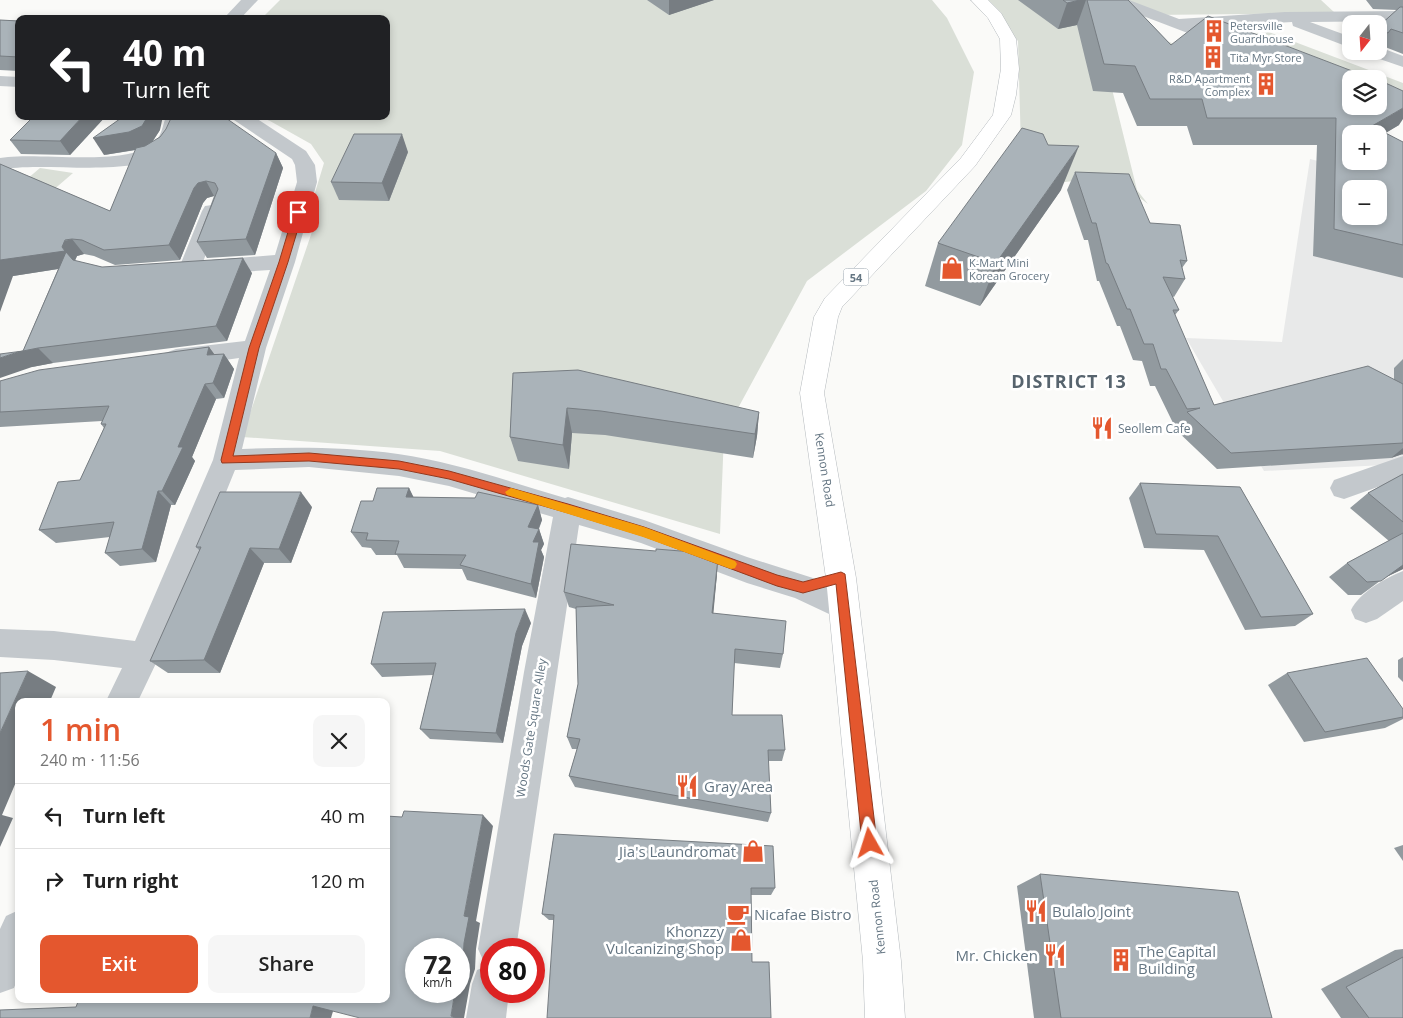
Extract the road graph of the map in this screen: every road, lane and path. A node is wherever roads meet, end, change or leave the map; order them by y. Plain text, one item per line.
1 (250, 0) edge
2 (979, 0) edge
3 (1116, 0) edge
4 (1348, 0) edge
5 (235, 15) edge
6 (1366, 15) edge
7 (1388, 16) edge
8 (1403, 16) edge
9 (1285, 17) junction
10 (1342, 17) edge
11 (1179, 24) junction
12 (1342, 39) edge
13 (1242, 49) edge
14 (1388, 56) edge
15 (1403, 62) edge
16 (0, 81) edge
17 (15, 82) edge
18 (173, 120) edge
19 (246, 120) edge
20 (0, 164) edge
21 (215, 204) edge
22 (284, 262) junction
23 (254, 348) junction
24 (155, 361) edge
25 (226, 460) junction
26 (1403, 467) edge
27 (1344, 488) dead end
28 (568, 508) junction
29 (1403, 584) edge
30 (843, 593) junction
31 (1366, 610) dead end
32 (0, 643) edge
33 (144, 657) junction
34 (124, 698) edge
35 (15, 938) edge
36 (499, 938) edge
37 (0, 974) edge
38 (488, 1003) edge
39 (486, 1018) edge
40 (885, 1018) edge

1 - 5 street
2 - 30 highway, Kennon Road / 54
3 - 11 street
4 - 6 street
7 - 8 street
9 - 10 street
9 - 11 street
9 - 12 street
11 - 13 street
14 - 15 street
16 - 17 street
18 - 20 street
19 - 22 street
21 - 22 street
22 - 23 street
23 - 24 street
23 - 25 street
25 - 28 street
25 - 33 street
26 - 27 street
28 - 30 street
28 - 36 street, Woods Gate Square Alley
29 - 31 street
30 - 40 highway, Kennon Road / 54
32 - 33 street
33 - 34 street
35 - 37 street
38 - 39 street

